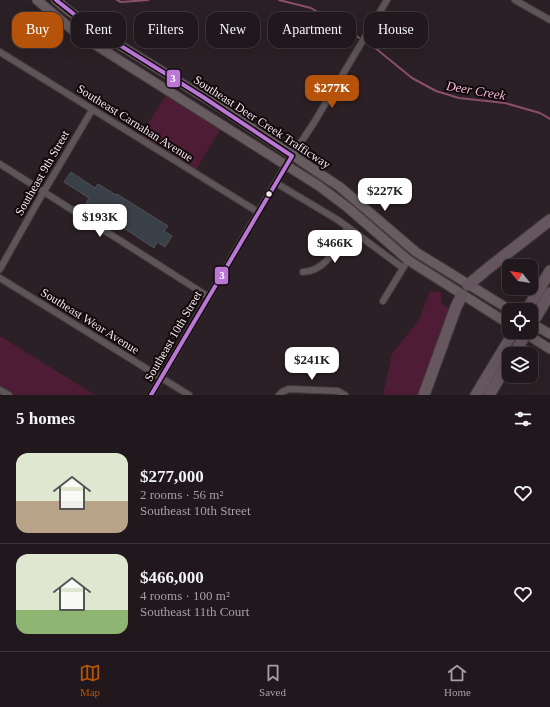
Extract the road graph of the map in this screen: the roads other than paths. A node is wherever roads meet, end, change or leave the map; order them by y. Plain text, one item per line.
1 (37, 0) edge
2 (56, 0) edge
3 (387, 0) edge
4 (515, 0) edge
5 (550, 20) edge
6 (0, 52) edge
7 (92, 110) junction
8 (292, 156) junction
9 (0, 164) edge
10 (286, 164) junction
11 (276, 183) junction
12 (44, 192) junction
13 (258, 212) junction
14 (550, 220) edge
15 (348, 227) junction
16 (405, 264) junction
17 (0, 269) edge
18 (550, 271) edge
19 (303, 272) dead end
20 (0, 278) edge
21 (468, 285) junction
22 (550, 293) edge
23 (462, 295) junction
24 (209, 297) junction
25 (383, 301) dead end
26 (535, 303) edge
27 (538, 303) edge
28 (502, 305) edge
29 (502, 320) edge
30 (538, 328) edge
31 (550, 334) edge
32 (521, 339) edge
33 (535, 339) edge
34 (514, 347) edge
35 (550, 348) edge
36 (502, 362) edge
37 (502, 374) edge
38 (162, 378) junction
39 (0, 390) edge
40 (9, 395) edge
41 (152, 395) edge
42 (189, 395) edge
43 (279, 395) edge
44 (345, 395) edge
45 (424, 395) edge
46 (476, 395) edge
47 (489, 395) edge

1 - 10 street, Southeast Deer Creek Trafficway
2 - 8 street, Southeast Deer Creek Trafficway
3 - 8 street, Southeast 10th Street
4 - 5 street
6 - 7 street, Southeast Carnahan Avenue
7 - 12 street, Southeast 9th Street
7 - 13 street, Southeast Carnahan Avenue
8 - 10 street, Southeast 10th Street
8 - 21 street, Southeast Deer Creek Trafficway
9 - 12 street
10 - 11 street, Southeast 10th Street
10 - 16 street, Southeast Deer Creek Trafficway
11 - 13 street, Southeast 10th Street
11 - 15 street
12 - 17 street, Southeast 9th Street
12 - 24 street
13 - 24 street, Southeast 10th Street
14 - 21 highway
15 - 16 street
15 - 19 street
16 - 23 street, Southeast Deer Creek Trafficway
16 - 25 street
18 - 26 highway
20 - 38 street, Southeast Wear Avenue
21 - 23 street
21 - 28 street, Southeast Deer Creek Trafficway
22 - 27 highway
23 - 29 street, Southeast Deer Creek Trafficway
23 - 45 highway
24 - 38 street, Southeast 10th Street
30 - 31 street
32 - 34 highway, bridge
33 - 35 street
36 - 46 highway
37 - 47 highway
38 - 41 street, Southeast 10th Street
38 - 42 street, Southeast Wear Avenue
39 - 40 street
43 - 44 street

